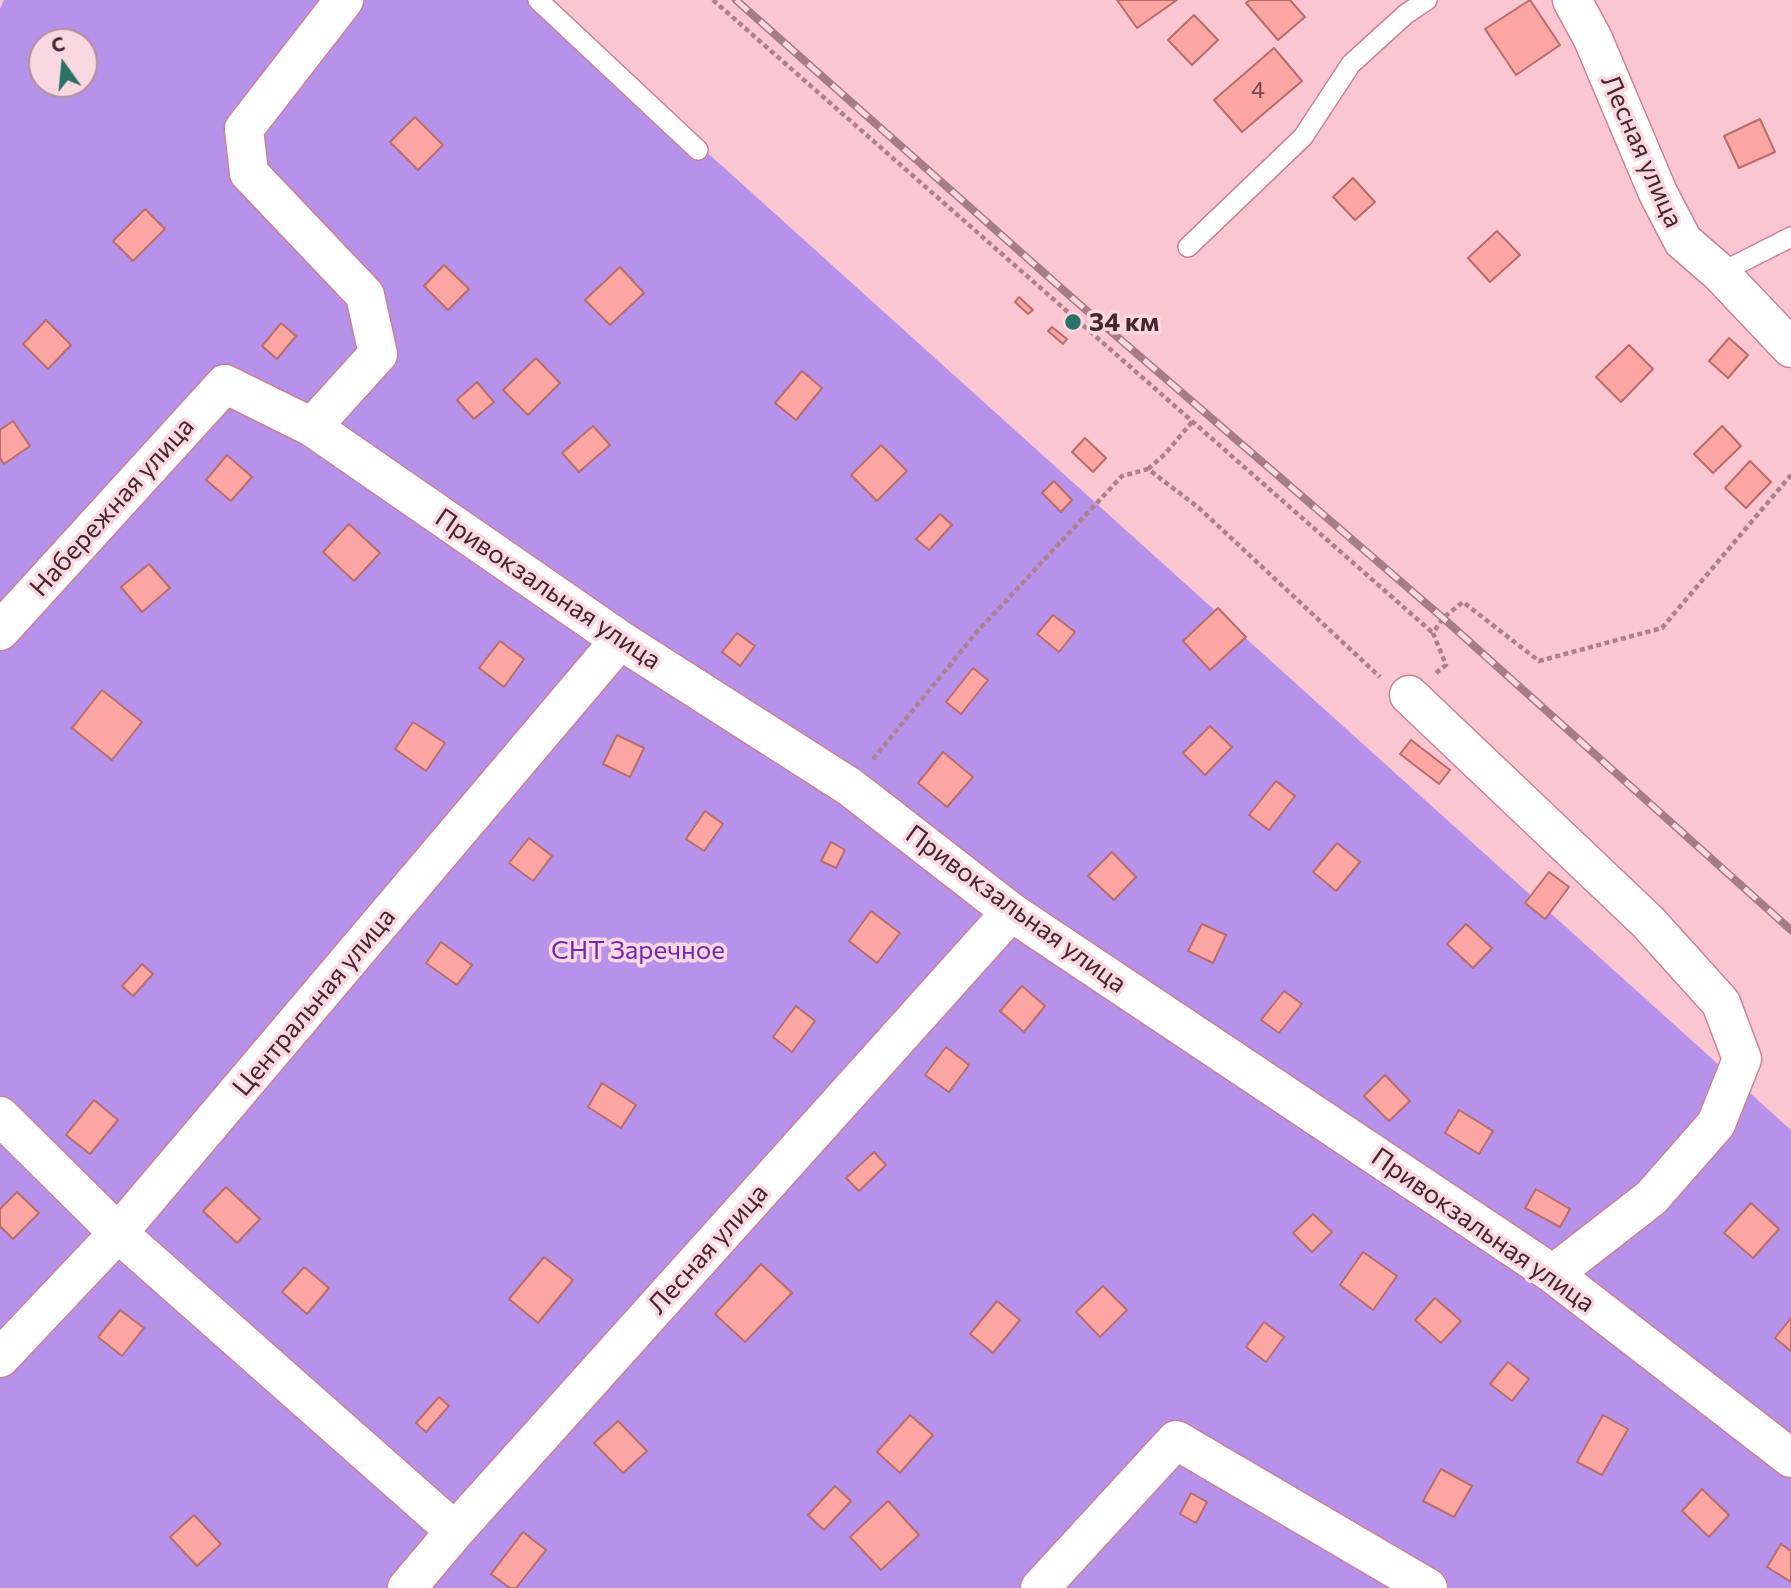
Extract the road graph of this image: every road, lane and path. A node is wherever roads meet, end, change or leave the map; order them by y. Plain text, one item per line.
1 (344, 0) edge
2 (538, 0) edge
3 (713, 0) edge
4 (1427, 0) edge
5 (1572, 0) edge
6 (698, 150) dead end
7 (1791, 237) edge
8 (1188, 247) dead end
9 (1720, 273) junction
10 (1791, 348) edge
11 (225, 384) joint
12 (1192, 422) junction
13 (312, 427) junction
14 (1147, 469) junction
15 (1791, 475) edge
16 (0, 631) edge
17 (1433, 633) junction
18 (620, 640) junction
19 (1409, 695) junction
20 (850, 787) junction
21 (1011, 912) junction
22 (0, 1116) edge
23 (118, 1233) junction
24 (1553, 1274) junction
25 (0, 1358) edge
26 (1791, 1458) edge
27 (455, 1531) junction
28 (407, 1588) edge
29 (1041, 1588) edge
30 (1428, 1588) edge

1 - 13 street
2 - 6 lane
3 - 12 path
4 - 8 lane
5 - 9 street, Лесная улица
7 - 9 lane
9 - 10 street, Лесная улица
11 - 13 street, Привокзальная улица
11 - 16 street, Набережная улица
12 - 14 path
12 - 17 path
13 - 18 street, Привокзальная улица
14 - 19 path
14 - 20 path
15 - 17 path
17 - 19 path
18 - 20 street, Привокзальная улица
18 - 23 street, Центральная улица
19 - 24 street
20 - 21 street, Привокзальная улица
21 - 24 street, Привокзальная улица
21 - 27 street, Лесная улица
22 - 23 street
23 - 25 street, Центральная улица
23 - 27 street
24 - 26 street, Привокзальная улица
27 - 28 street, Лесная улица
29 - 30 street

